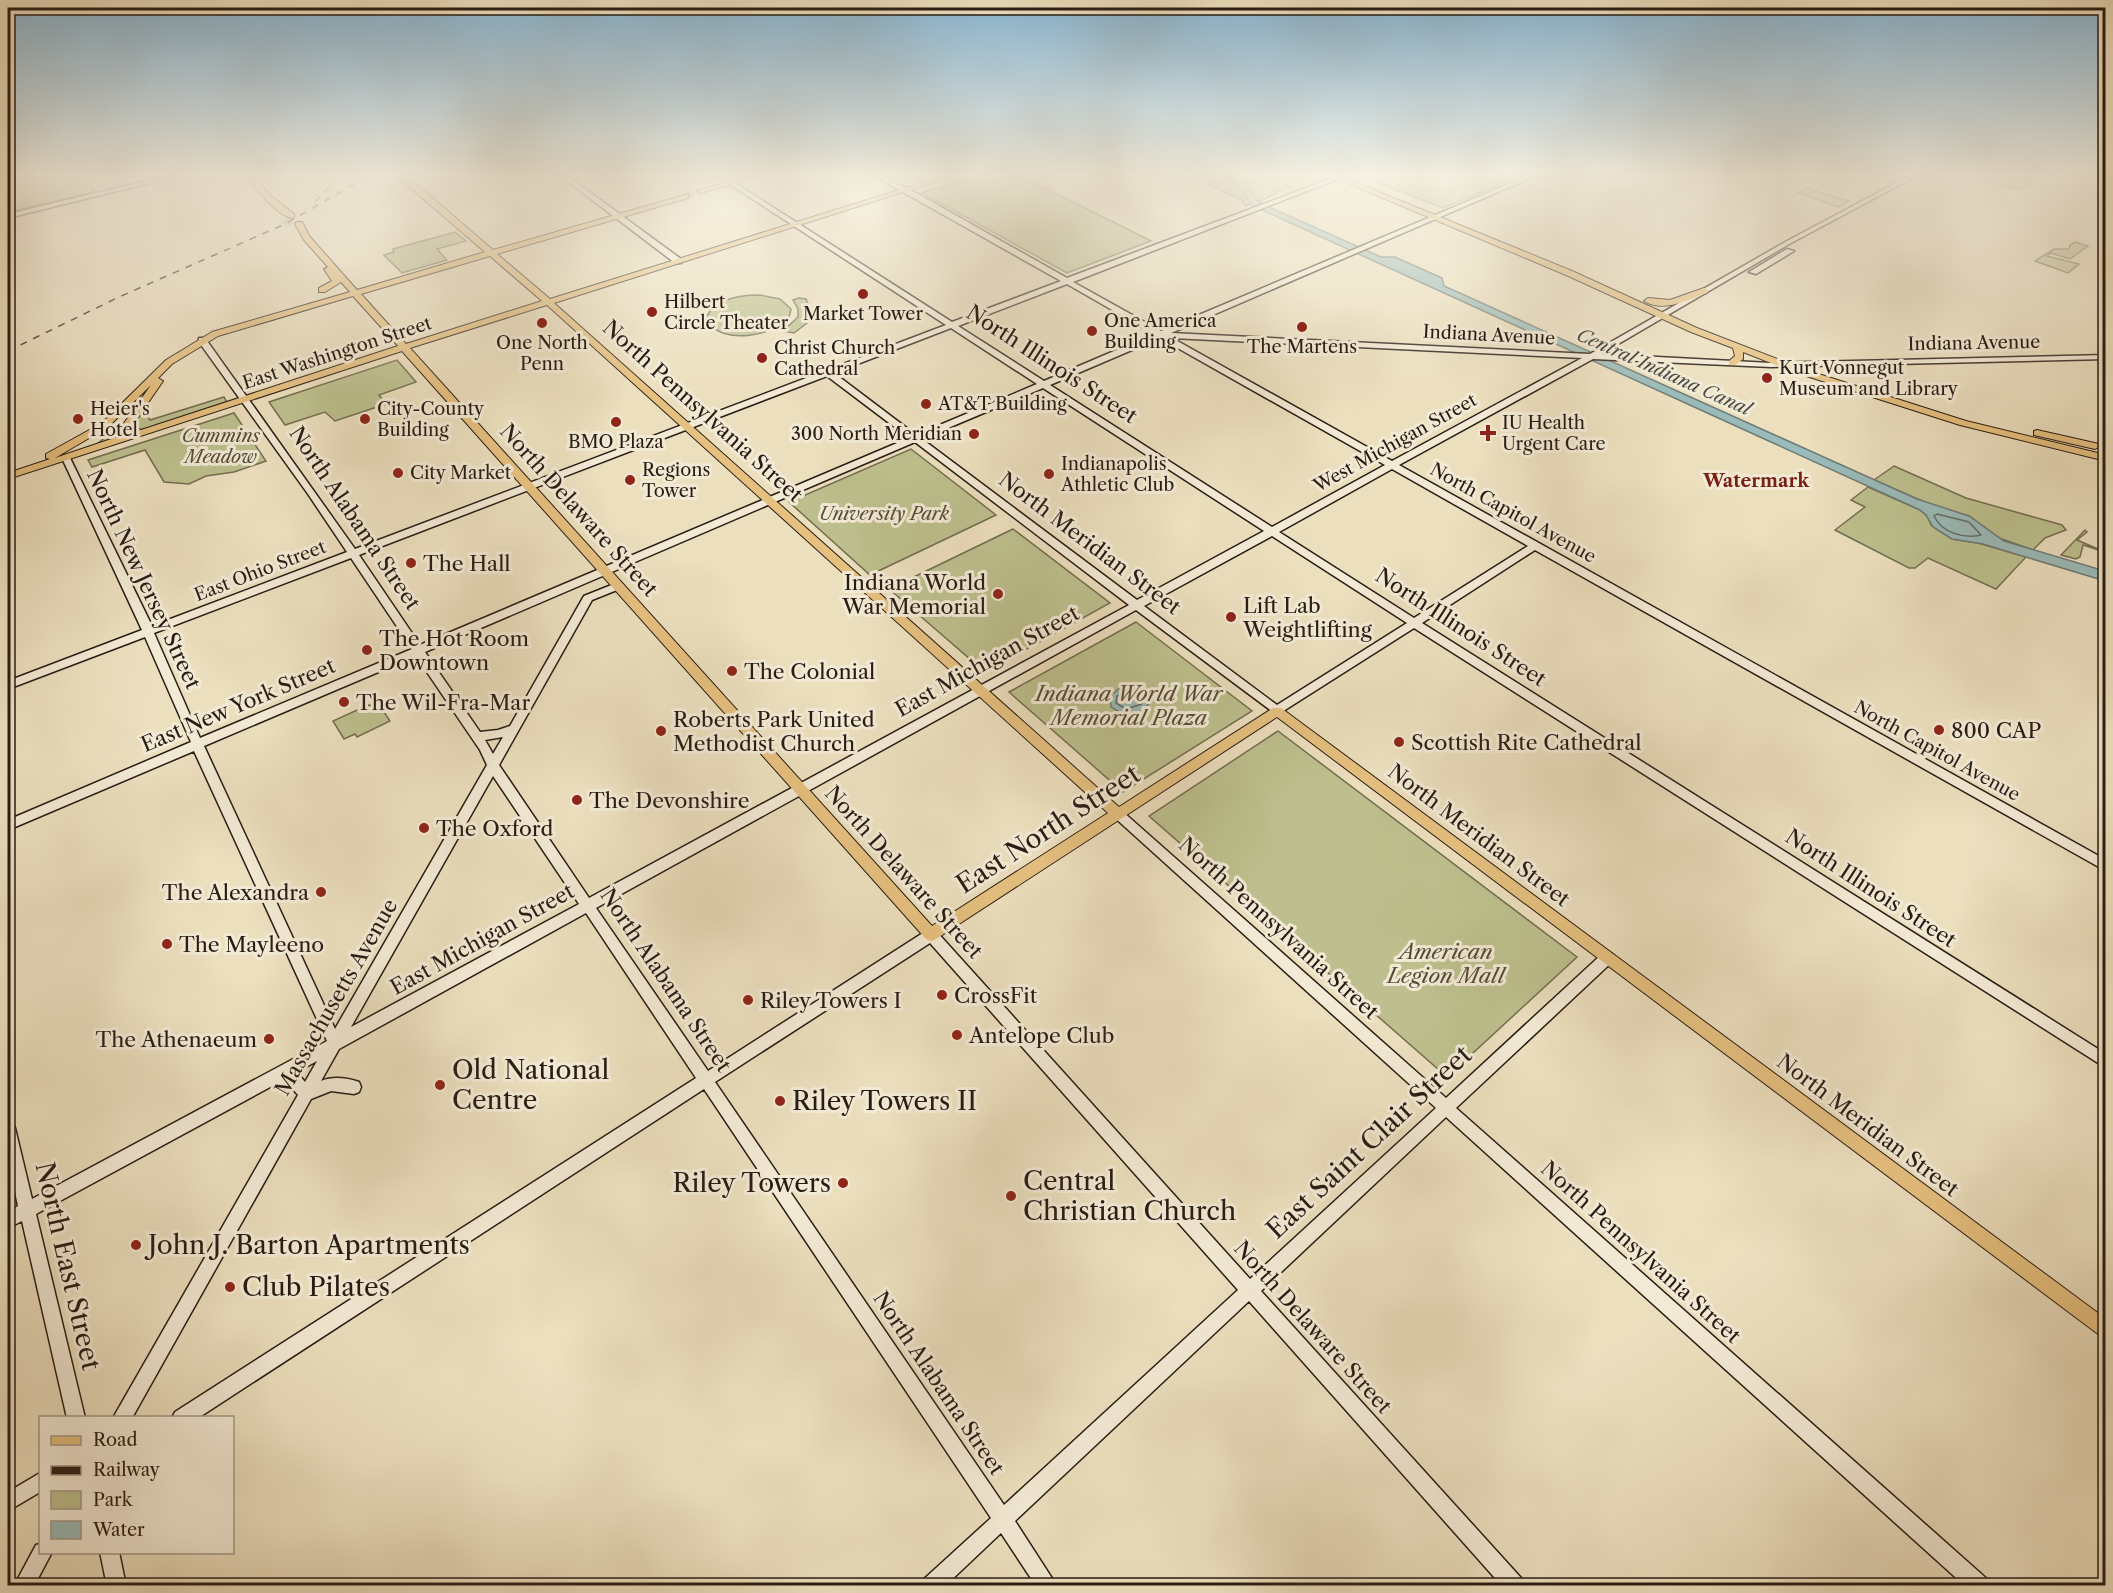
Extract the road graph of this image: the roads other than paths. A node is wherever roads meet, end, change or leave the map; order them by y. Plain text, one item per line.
1 (316, 248) edge
2 (488, 248) edge
3 (505, 248) edge
4 (661, 248) edge
5 (718, 248) edge
6 (834, 248) edge
7 (1008, 248) edge
8 (1151, 248) edge
9 (1361, 248) edge
10 (1508, 248) edge
11 (1526, 248) edge
12 (1782, 248) edge
13 (1795, 248) edge
14 (492, 252) junction
15 (678, 261) junction
16 (328, 262) junction
17 (1065, 281) junction
18 (1704, 291) junction
19 (354, 292) junction
20 (1647, 301) junction
21 (548, 302) junction
22 (315, 304) junction
23 (1667, 314) junction
24 (952, 325) junction
25 (1160, 334) junction
26 (202, 340) junction
27 (405, 347) junction
28 (1737, 348) junction
29 (1586, 356) junction
30 (2106, 357) edge
31 (169, 362) junction
32 (1732, 363) junction
33 (1804, 364) junction
34 (1784, 365) junction
35 (826, 372) junction
36 (158, 381) junction
37 (1044, 384) junction
38 (247, 401) junction
39 (686, 426) junction
40 (147, 432) junction
41 (915, 439) junction
42 (2106, 448) edge
43 (64, 454) junction
44 (2106, 458) edge
45 (1390, 465) junction
46 (8, 472) edge
47 (8, 476) edge
48 (528, 486) junction
49 (770, 501) junction
50 (1271, 530) junction
51 (1534, 546) junction
52 (353, 553) junction
53 (604, 570) junction
54 (576, 583) junction
55 (618, 586) junction
56 (588, 598) junction
57 (1134, 605) junction
58 (1414, 623) junction
59 (148, 631) junction
60 (418, 651) junction
61 (8, 685) edge
62 (980, 689) junction
63 (1277, 711) junction
64 (514, 728) junction
65 (477, 737) junction
66 (197, 744) junction
67 (493, 766) junction
68 (799, 788) junction
69 (1118, 814) junction
70 (8, 825) edge
71 (2106, 866) edge
72 (588, 904) junction
73 (931, 935) junction
74 (1606, 958) junction
75 (335, 1044) junction
76 (2106, 1062) edge
77 (270, 1079) junction
78 (706, 1079) junction
79 (354, 1087) dead end
80 (307, 1094) junction
81 (1445, 1107) junction
82 (8, 1128) edge
83 (27, 1211) junction
84 (8, 1220) edge
85 (1249, 1289) junction
86 (2106, 1331) edge
87 (76, 1416) edge
88 (123, 1416) edge
89 (184, 1416) edge
90 (39, 1483) edge
91 (8, 1502) edge
92 (1004, 1518) junction
93 (42, 1554) edge
94 (109, 1554) edge
95 (23, 1586) edge
96 (117, 1586) edge
97 (931, 1586) edge
98 (1048, 1586) edge
99 (1515, 1586) edge
100 (1980, 1586) edge

1 - 16 main road, North Delaware Street
2 - 14 main road, North Pennsylvania Street
3 - 14 main road
4 - 15 main road
5 - 15 main road, East Washington Street
6 - 24 main road, North Illinois Street
7 - 17 main road, North Capitol Avenue
8 - 17 main road, East Ohio Street
9 - 25 main road, East New York Street
10 - 23 main road
11 - 20 main road
12 - 18 main road, West Michigan Street
13 - 23 main road, West Michigan Street
14 - 19 main road
14 - 21 main road, North Pennsylvania Street
15 - 21 main road, East Washington Street
16 - 19 main road, North Delaware Street
16 - 22 main road
17 - 24 main road, East Ohio Street
17 - 25 main road, North Capitol Avenue
18 - 20 main road
18 - 23 main road, West Michigan Street
19 - 22 main road
19 - 27 main road, North Delaware Street
20 - 23 main road
21 - 27 main road, East Washington Street
21 - 39 main road, North Pennsylvania Street
22 - 26 main road
23 - 28 main road
23 - 29 main road, West Michigan Street
23 - 33 main road
24 - 35 main road, East Ohio Street
24 - 37 main road, North Illinois Street
25 - 29 main road, Indiana Avenue
25 - 37 main road, East New York Street
25 - 45 main road, North Capitol Avenue
26 - 31 main road
26 - 38 main road, North Alabama Street
27 - 38 main road, East Washington Street
27 - 48 main road, North Delaware Street
28 - 32 main road
28 - 34 main road
29 - 32 main road, Indiana Avenue
29 - 45 main road, West Michigan Street
30 - 33 main road, Indiana Avenue
31 - 36 main road
31 - 43 main road
32 - 34 main road, Indiana Avenue
33 - 34 main road, Indiana Avenue
33 - 42 main road
34 - 44 main road
35 - 39 main road, East Ohio Street
35 - 41 main road, North Meridian Street
36 - 40 main road
36 - 43 main road
37 - 41 main road, East New York Street
37 - 50 main road, North Illinois Street
38 - 40 main road, East Washington Street
38 - 52 main road, North Alabama Street
39 - 48 main road, East Ohio Street
39 - 49 main road, North Pennsylvania Street
40 - 43 main road, East Washington Street
41 - 49 main road, East New York Street
41 - 57 main road, North Meridian Street
43 - 46 main road, East Washington Street
43 - 47 main road, East Washington Street
43 - 59 main road, North New Jersey Street
45 - 50 main road, West Michigan Street
45 - 51 main road, North Capitol Avenue
48 - 52 main road, East Ohio Street
48 - 53 main road, North Delaware Street
49 - 53 main road, East New York Street
49 - 62 main road, North Pennsylvania Street
50 - 57 main road, West Michigan Street
50 - 58 main road, North Illinois Street
51 - 58 main road
51 - 71 main road, North Capitol Avenue
52 - 59 main road, East Ohio Street
52 - 60 main road, North Alabama Street
53 - 54 main road, East New York Street
53 - 55 main road, North Delaware Street
54 - 56 main road
54 - 60 main road, East New York Street
55 - 56 main road
55 - 68 main road, North Delaware Street
56 - 64 main road, Massachusetts Avenue
57 - 62 main road, East Michigan Street
57 - 63 main road, North Meridian Street
58 - 63 main road
58 - 76 main road, North Illinois Street
59 - 61 main road, East Ohio Street
59 - 66 main road, North New Jersey Street
60 - 65 main road, North Alabama Street
60 - 66 main road, East New York Street
62 - 68 main road, East Michigan Street
62 - 69 main road, North Pennsylvania Street
63 - 69 main road, East North Street
63 - 74 main road, North Meridian Street
64 - 65 main road
64 - 67 main road, Massachusetts Avenue
65 - 67 main road, North Alabama Street
66 - 70 main road, East New York Street
66 - 75 main road, North New Jersey Street
67 - 72 main road, North Alabama Street
67 - 75 main road, Massachusetts Avenue
68 - 72 main road, East Michigan Street
68 - 73 main road, North Delaware Street
69 - 73 main road, East North Street
69 - 81 main road, North Pennsylvania Street
72 - 75 main road, East Michigan Street
72 - 78 main road, North Alabama Street
73 - 78 main road, East North Street
73 - 85 main road, North Delaware Street
74 - 81 main road, East Saint Clair Street
74 - 86 main road, North Meridian Street
75 - 77 main road, East Michigan Street
75 - 80 main road, Massachusetts Avenue
77 - 80 main road
77 - 83 main road, East Michigan Street
78 - 89 main road, East North Street
78 - 92 main road, North Alabama Street
79 - 80 main road
80 - 88 main road, Massachusetts Avenue
81 - 85 main road, East Saint Clair Street
81 - 100 main road, North Pennsylvania Street
82 - 83 main road, North East Street
83 - 84 main road, East Michigan Street
83 - 87 main road, North East Street
85 - 92 main road, East Saint Clair Street
85 - 99 main road, North Delaware Street
90 - 91 main road
92 - 97 main road, East Saint Clair Street
92 - 98 main road, North Alabama Street
93 - 95 main road
94 - 96 main road

